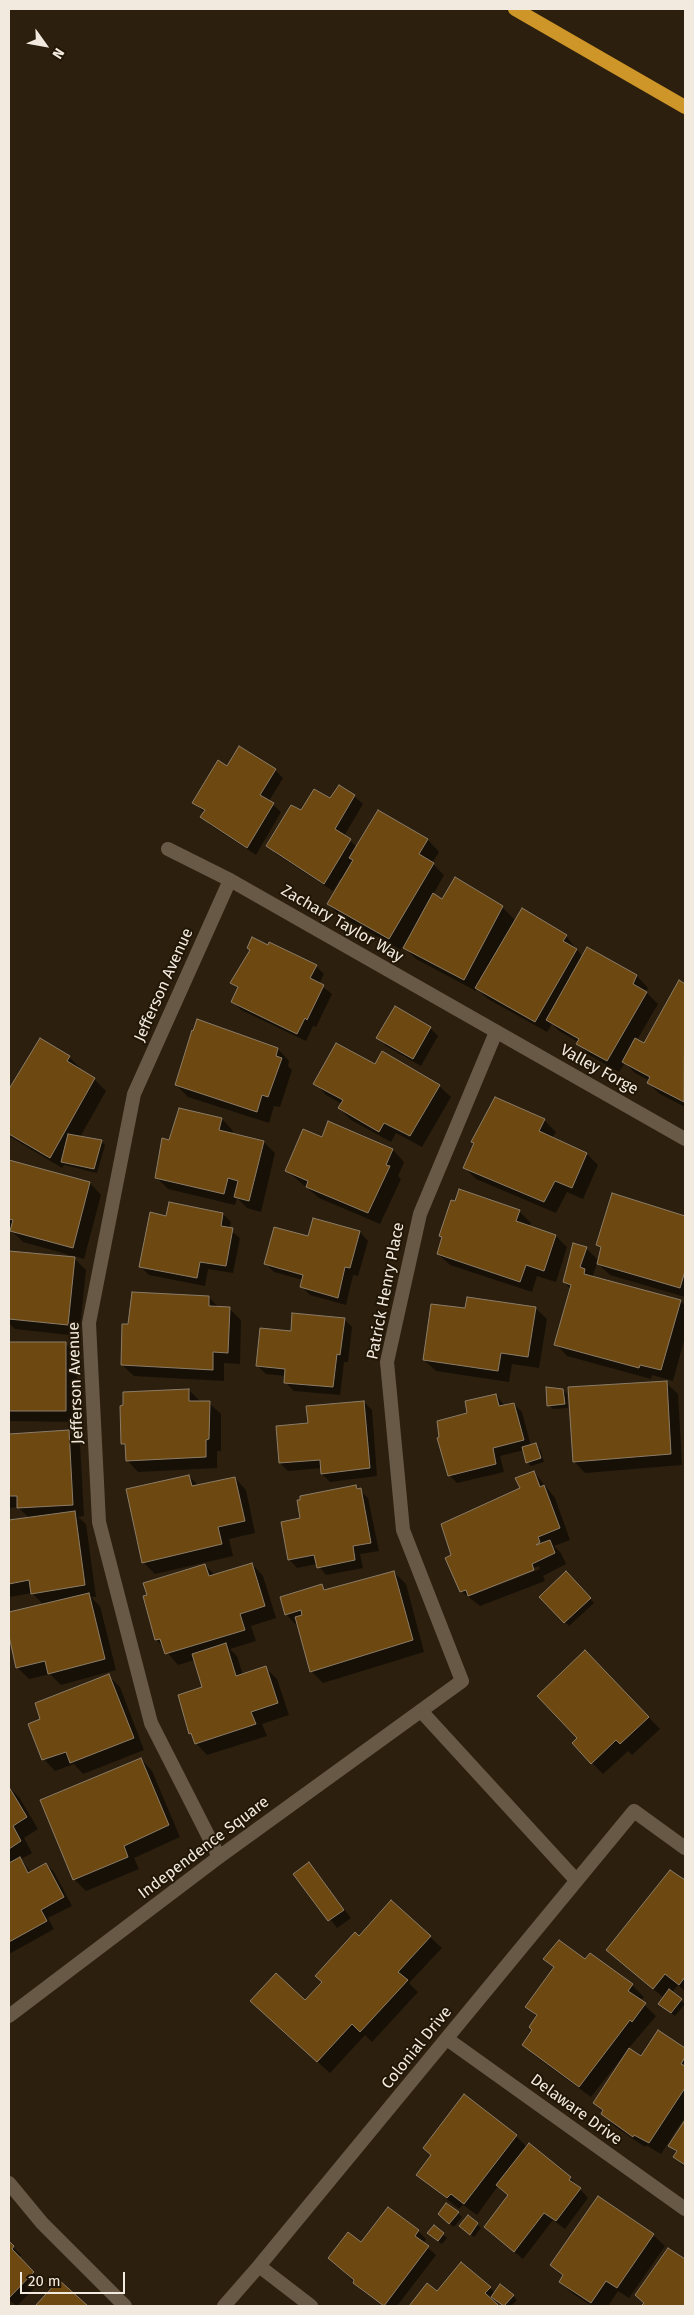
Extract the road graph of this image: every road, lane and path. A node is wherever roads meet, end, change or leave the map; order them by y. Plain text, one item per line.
1 (515, 9) edge
2 (685, 107) edge
3 (168, 850) dead end
4 (230, 880) junction
5 (496, 1032) junction
6 (685, 1139) edge
7 (462, 1681) joint
8 (421, 1711) junction
9 (685, 1848) edge
10 (219, 1857) junction
11 (576, 1880) junction
12 (9, 2016) edge
13 (447, 2039) junction
14 (9, 2183) edge
15 (685, 2209) edge
16 (259, 2266) junction
17 (125, 2306) edge
18 (224, 2306) edge
19 (312, 2306) edge

1 - 2 highway
3 - 4 street, Zachary Taylor Way
4 - 5 street, Zachary Taylor Way
4 - 10 street, Jefferson Avenue
5 - 6 street, Valley Forge
5 - 7 street, Patrick Henry Place
7 - 8 street, Independence Square
8 - 10 street, Independence Square
8 - 11 street
9 - 11 street, Colonial Drive
10 - 12 street, Independence Square
11 - 13 street, Colonial Drive
13 - 15 street, Delaware Drive
13 - 16 street, Colonial Drive
14 - 17 street
16 - 18 street, Colonial Drive
16 - 19 street

